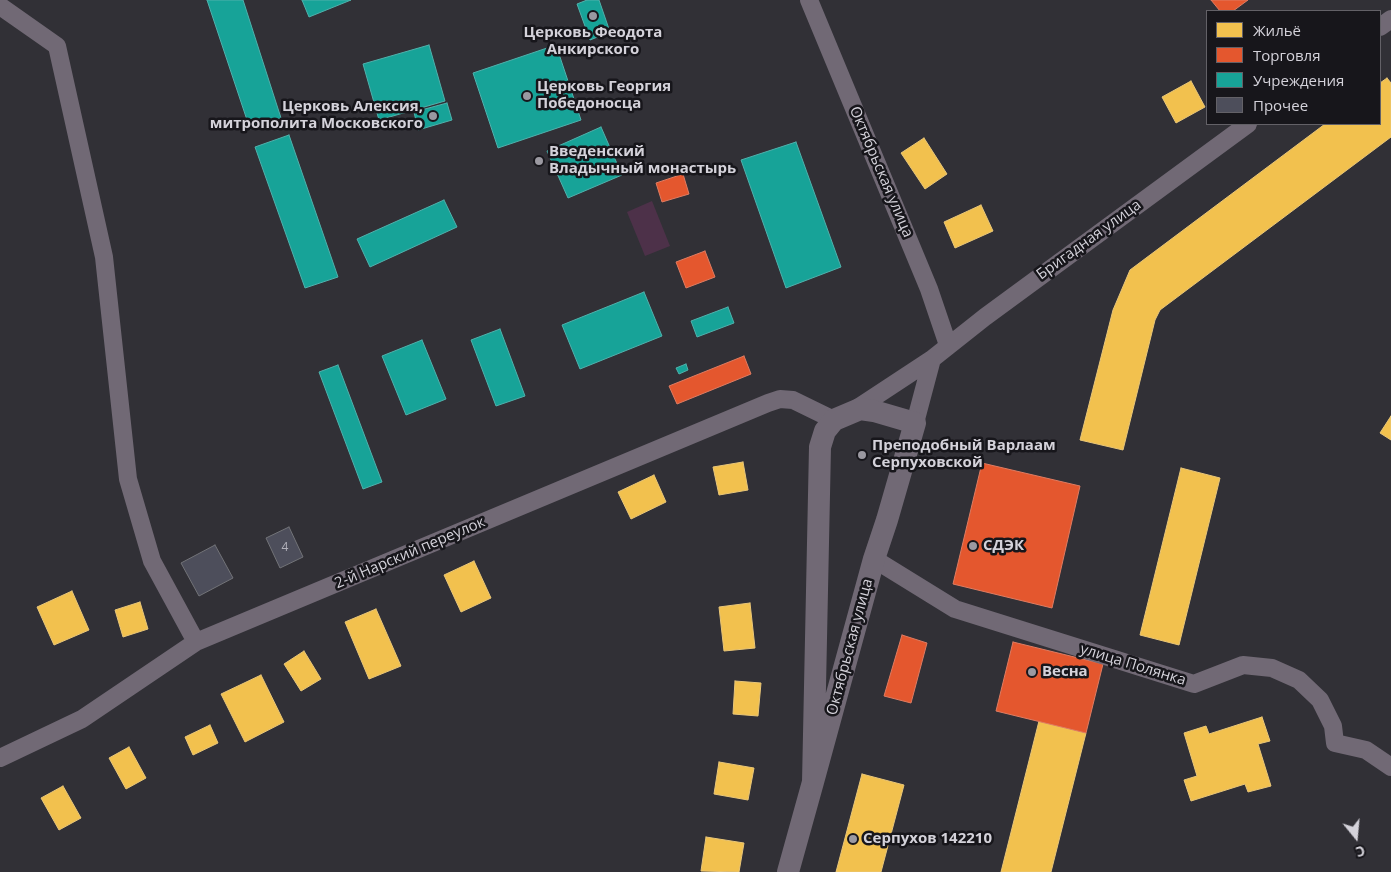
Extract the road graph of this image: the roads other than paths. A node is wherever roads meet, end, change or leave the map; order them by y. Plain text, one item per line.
1 (809, 0) edge
2 (0, 6) edge
3 (1247, 125) edge
4 (948, 345) junction
5 (932, 359) junction
6 (843, 415) junction
7 (915, 423) junction
8 (874, 559) junction
9 (196, 642) junction
10 (0, 758) edge
11 (1391, 767) edge
12 (813, 782) junction
13 (788, 872) edge

1 - 4 street, Октябрьская улица
2 - 9 street
3 - 4 street, Бригадная улица
4 - 5 street, Бригадная улица
5 - 6 street, Бригадная улица
5 - 7 street
6 - 7 street
6 - 9 street, 2-й Нарский переулок
6 - 12 street
7 - 8 street, Октябрьская улица
8 - 11 street, улица Полянка
8 - 12 street, Октябрьская улица
9 - 10 street, 2-й Нарский переулок
12 - 13 street, Октябрьская улица

